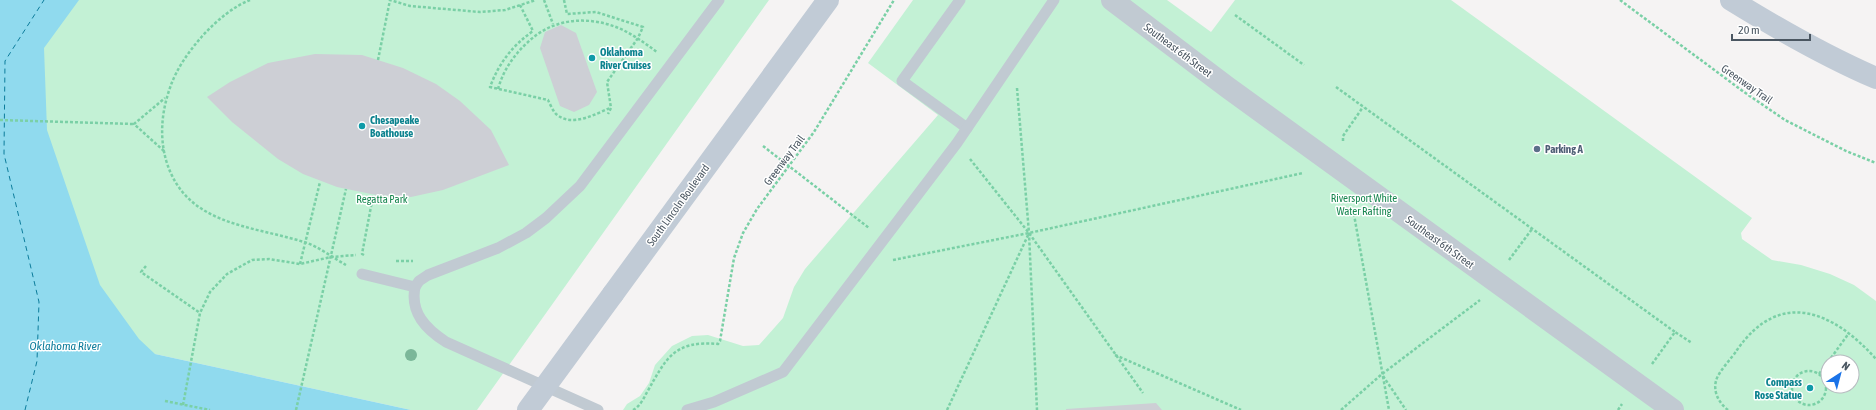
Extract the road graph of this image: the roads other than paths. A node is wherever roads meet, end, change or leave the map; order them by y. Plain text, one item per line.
1 (719, 0) edge
2 (828, 0) edge
3 (960, 0) edge
4 (1054, 0) edge
5 (1112, 0) edge
6 (1731, 0) edge
7 (1876, 78) edge
8 (967, 128) junction
9 (362, 274) road end
10 (415, 287) junction
11 (528, 410) edge
12 (598, 410) edge
13 (687, 410) edge
14 (1673, 410) edge

1 - 10 lane
2 - 11 main road, South Lincoln Boulevard, bridge
3 - 8 lane
4 - 8 lane
5 - 14 street, Southeast 6th Street
6 - 7 main road
8 - 13 lane
9 - 10 lane
10 - 12 lane

